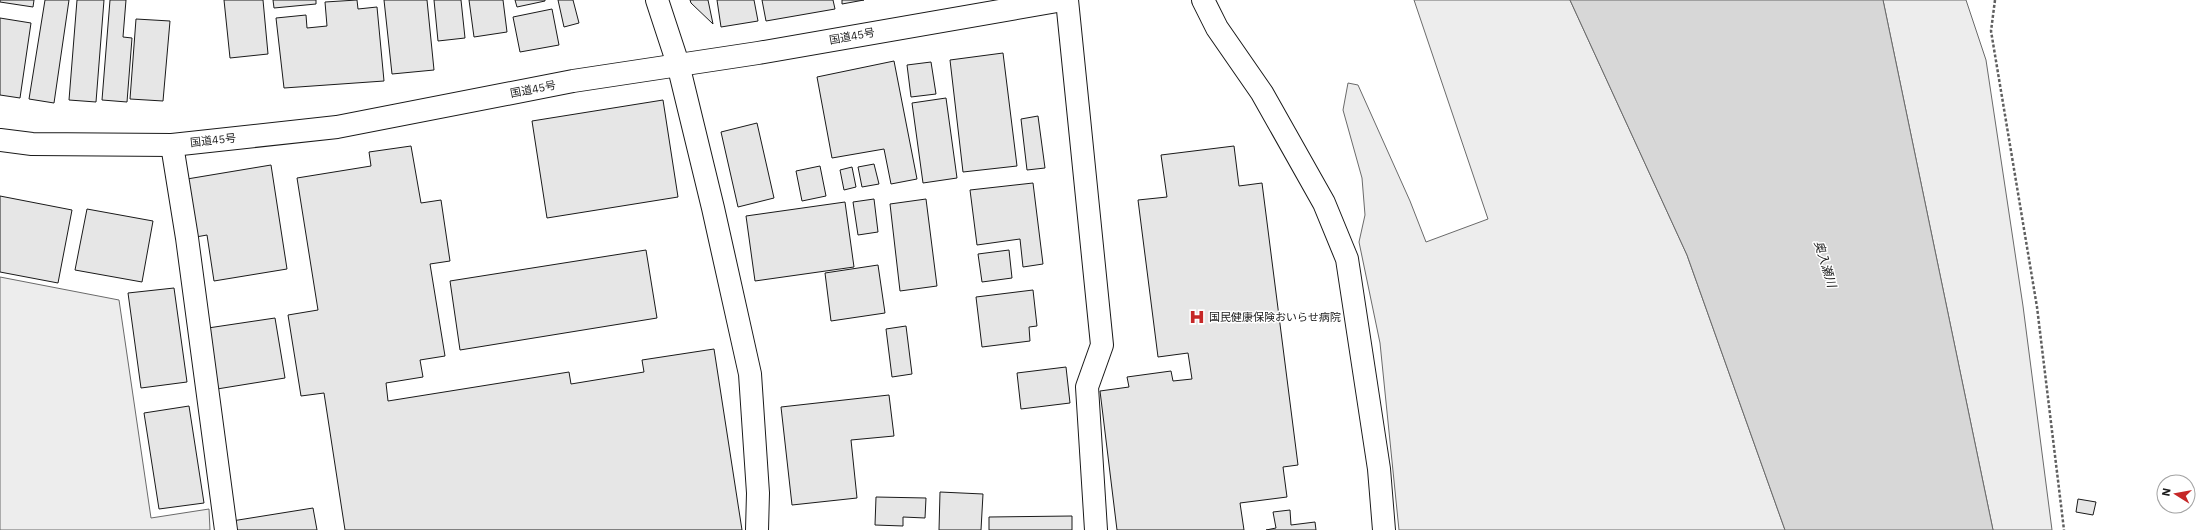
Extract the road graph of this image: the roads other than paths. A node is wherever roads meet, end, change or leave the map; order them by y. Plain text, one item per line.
1 (657, 0) edge
2 (1063, 0) edge
3 (1067, 0) edge
4 (1203, 0) edge
5 (678, 64) junction
6 (0, 140) edge
7 (172, 145) junction
8 (226, 530) edge
9 (757, 530) edge
10 (1096, 530) edge
11 (1384, 530) edge

1 - 5 main road
2 - 5 main road, 国道45号
3 - 10 main road
4 - 11 main road
5 - 7 main road, 国道45号
5 - 9 main road
6 - 7 main road, 国道45号
7 - 8 main road

